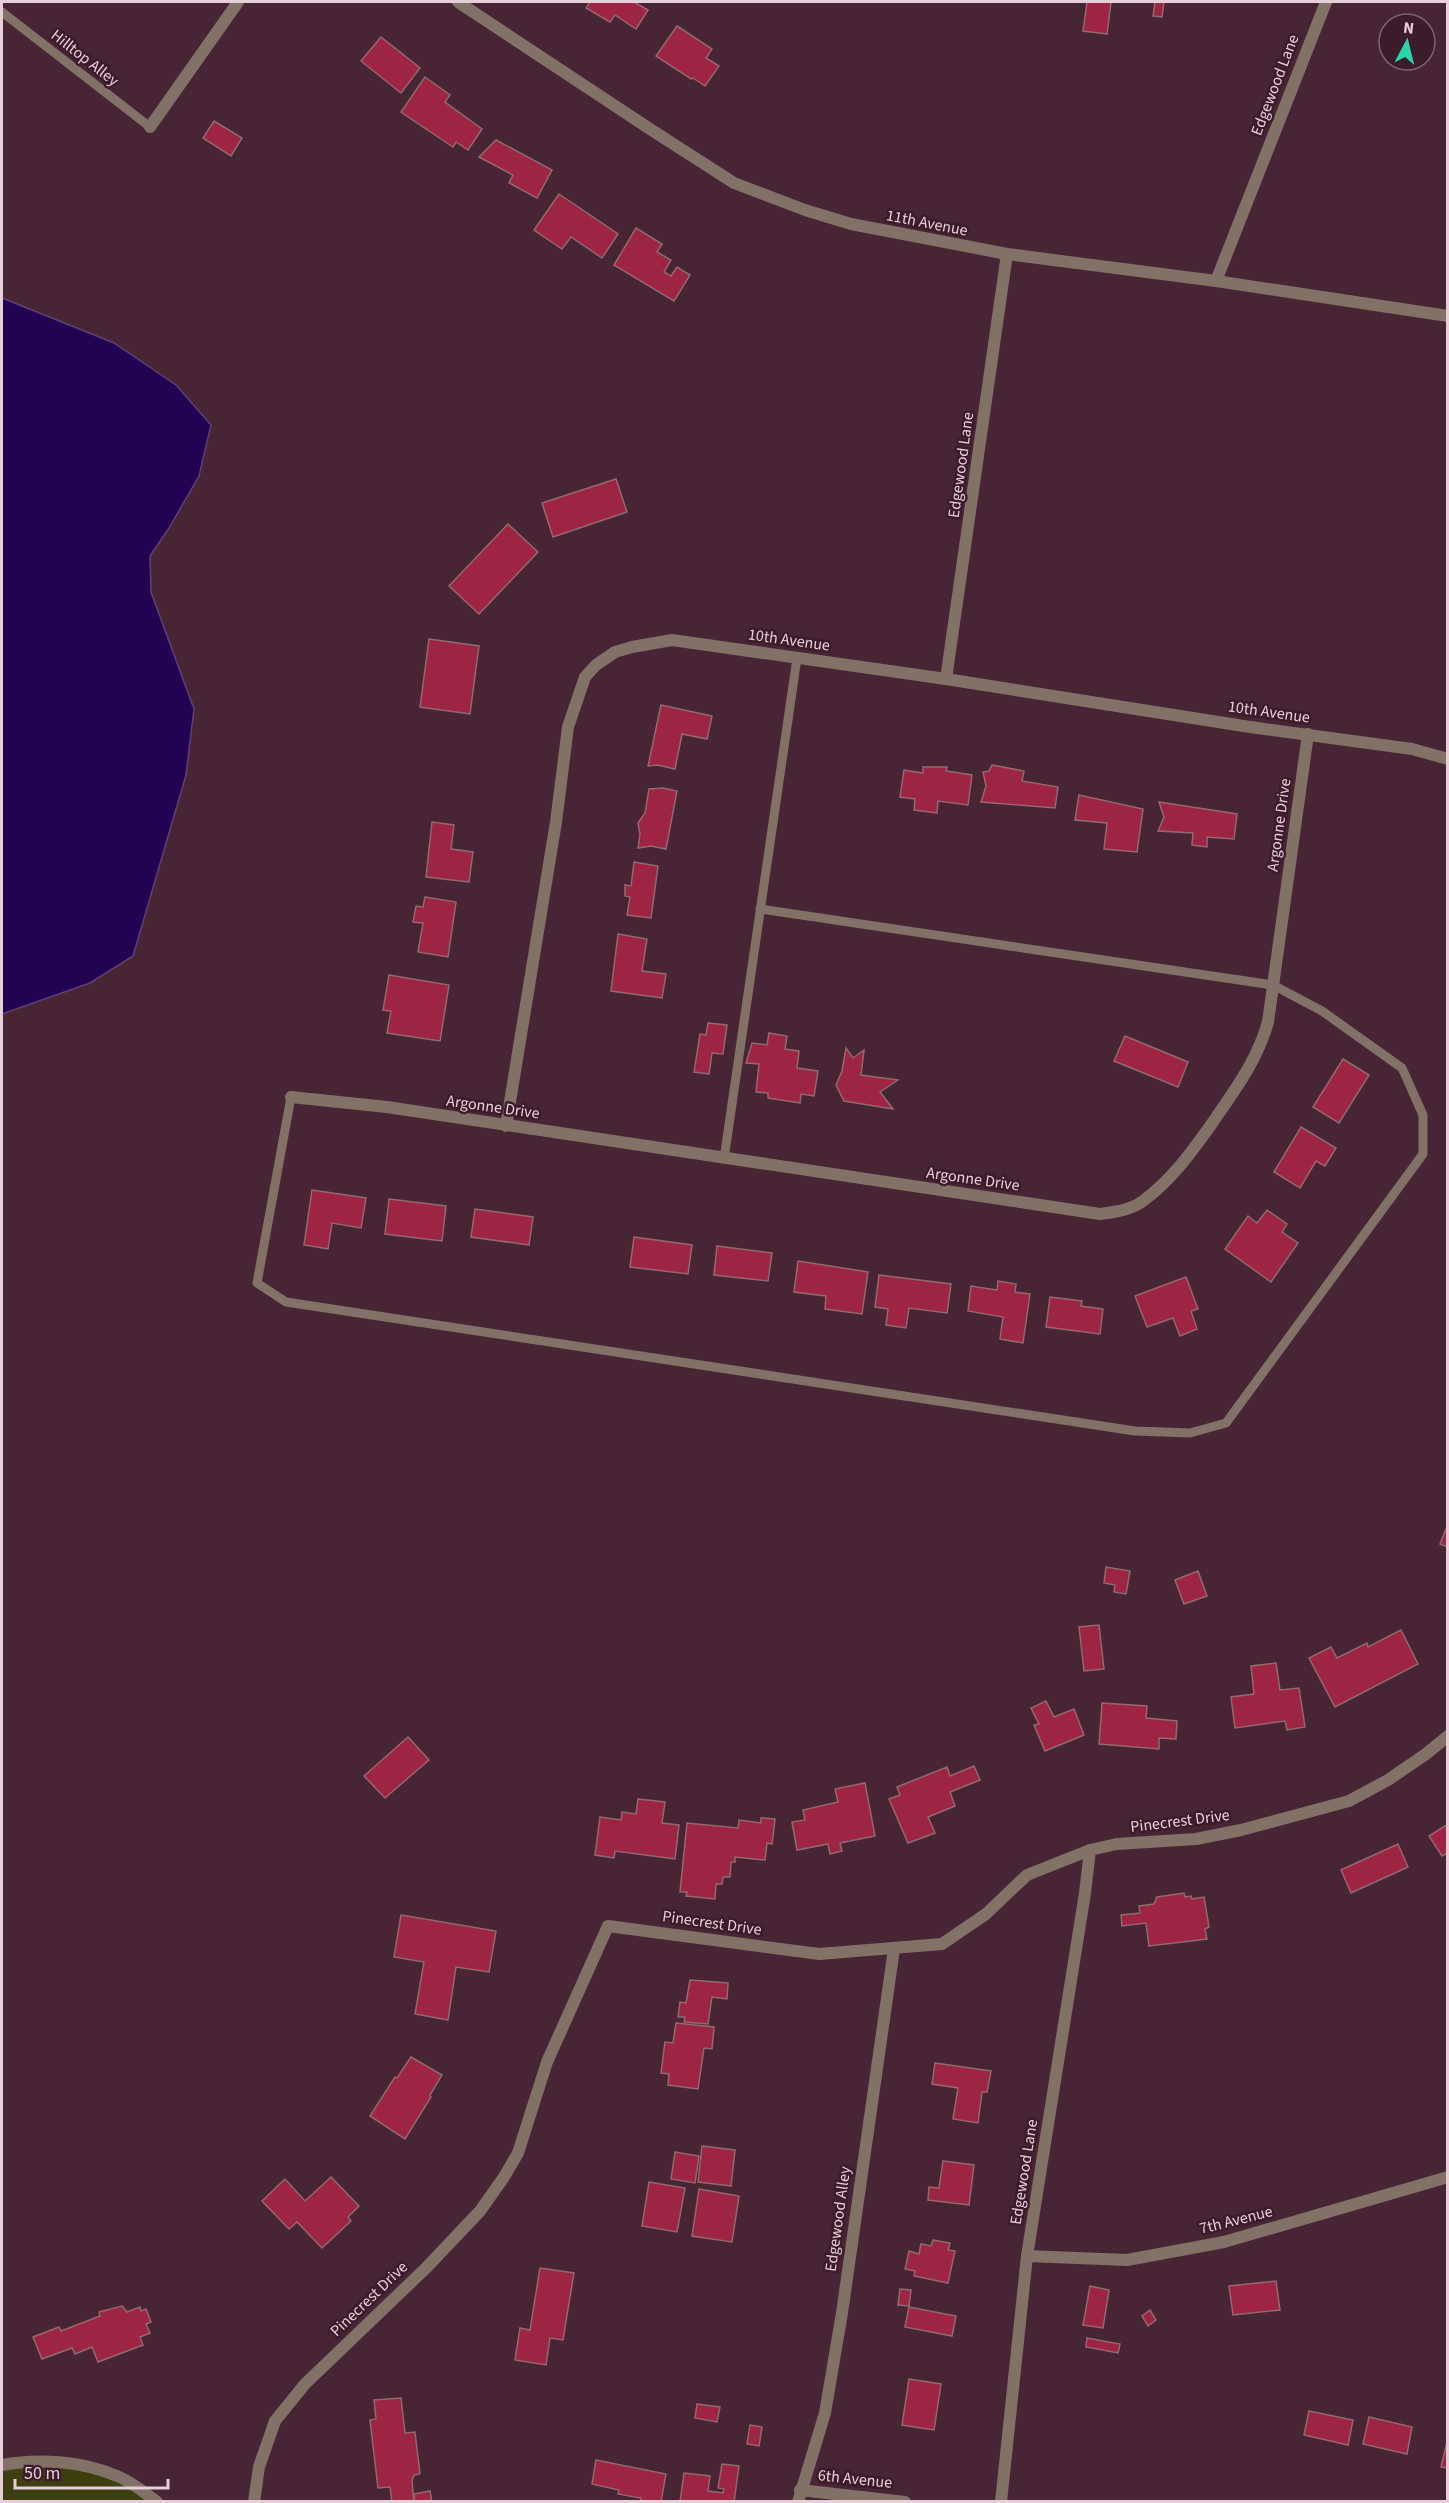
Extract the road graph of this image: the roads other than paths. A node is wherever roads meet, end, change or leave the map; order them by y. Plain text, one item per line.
1 (238, 2) edge
2 (458, 2) edge
3 (1326, 2) edge
4 (2, 12) edge
5 (150, 127) joint
6 (1007, 254) junction
7 (1216, 281) junction
8 (1448, 316) edge
9 (797, 658) junction
10 (946, 679) junction
11 (1308, 735) junction
12 (1448, 759) edge
13 (760, 909) junction
14 (1273, 984) junction
15 (291, 1097) joint
16 (507, 1125) junction
17 (724, 1159) junction
18 (1448, 1736) edge
19 (1090, 1850) junction
20 (894, 1949) junction
21 (1448, 2177) edge
22 (1027, 2256) junction
23 (2, 2465) edge
24 (800, 2496) edge
25 (157, 2502) edge
26 (254, 2502) edge
27 (905, 2502) edge
28 (1001, 2502) edge

1 - 5 street
2 - 6 street, 11th Avenue
3 - 7 street, Edgewood Lane
4 - 5 lane, Hilltop Alley
6 - 7 street, 11th Avenue
6 - 10 street, Edgewood Lane
7 - 8 street, 11th Avenue
9 - 10 street, 10th Avenue
9 - 13 lane
9 - 16 street, 10th Avenue
10 - 11 street, 10th Avenue
11 - 12 street, 10th Avenue
11 - 14 street, Argonne Drive
13 - 14 lane
13 - 17 lane
14 - 15 lane
14 - 17 street, Argonne Drive
15 - 16 street, Argonne Drive
16 - 17 street, Argonne Drive
18 - 19 street, Pinecrest Drive
19 - 20 street, Pinecrest Drive
19 - 22 street, Edgewood Lane
20 - 24 street, Edgewood Alley
20 - 26 street, Pinecrest Drive
21 - 22 street, 7th Avenue
22 - 28 street, Edgewood Lane
23 - 25 street
24 - 27 street, 6th Avenue

